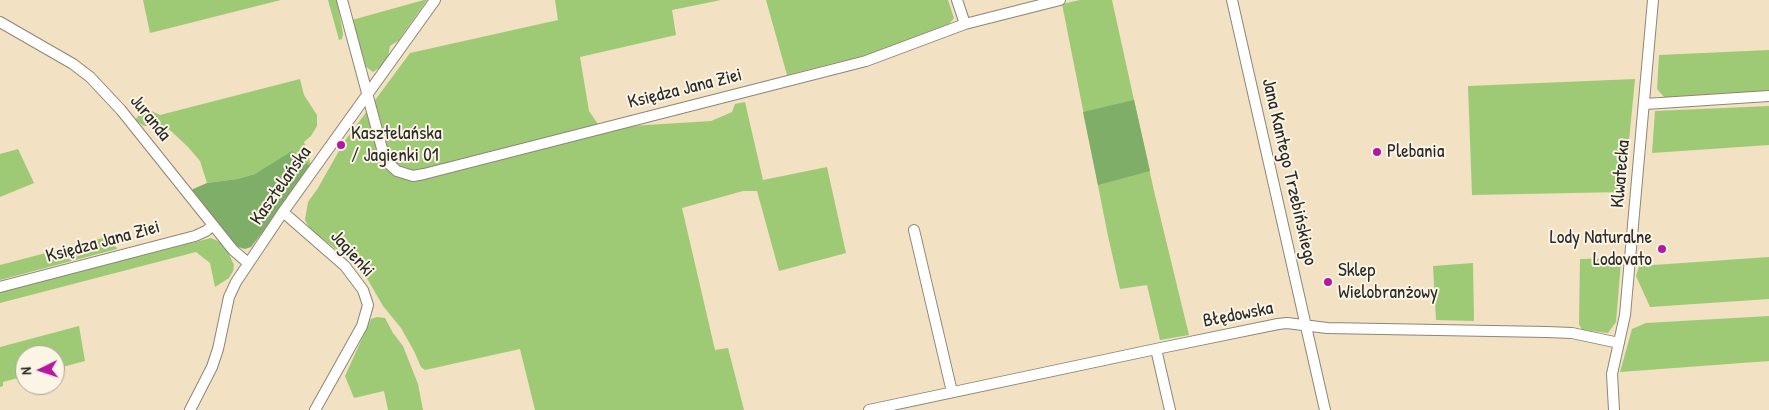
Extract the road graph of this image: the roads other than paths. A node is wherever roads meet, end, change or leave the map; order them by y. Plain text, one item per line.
1 (342, 0) edge
2 (435, 0) edge
3 (956, 0) edge
4 (1060, 0) edge
5 (1232, 0) edge
6 (1653, 0) edge
7 (0, 22) edge
8 (965, 24) junction
9 (367, 95) junction
10 (1769, 96) edge
11 (1645, 104) junction
12 (283, 212) junction
13 (213, 225) junction
14 (914, 230) dead end
15 (248, 263) junction
16 (0, 287) edge
17 (1307, 327) junction
18 (1618, 343) junction
19 (1156, 348) junction
20 (952, 392) junction
21 (190, 410) edge
22 (314, 410) edge
23 (869, 410) edge
24 (1170, 410) edge
25 (1325, 410) edge
26 (1614, 410) edge

1 - 9 street, Księdza Jana Ziei
2 - 9 street, Kasztelańska
3 - 8 street
4 - 8 street, Księdza Jana Ziei
5 - 17 street, Jana Kantego Trzebińskiego
6 - 11 street, Klwatecka
7 - 13 street, Juranda
8 - 9 street, Księdza Jana Ziei
9 - 12 street, Kasztelańska
10 - 11 street
11 - 18 street, Klwatecka
12 - 15 street, Kasztelańska
12 - 22 street, Jagienki
13 - 15 street, Juranda
13 - 16 street, Księdza Jana Ziei
14 - 20 street
15 - 21 street, Kasztelańska
17 - 18 street, Błędowska
17 - 19 street, Błędowska
17 - 25 street, Jana Kantego Trzebińskiego
18 - 26 street, Klwatecka
19 - 20 street, Błędowska
19 - 24 street
20 - 23 street, Błędowska

